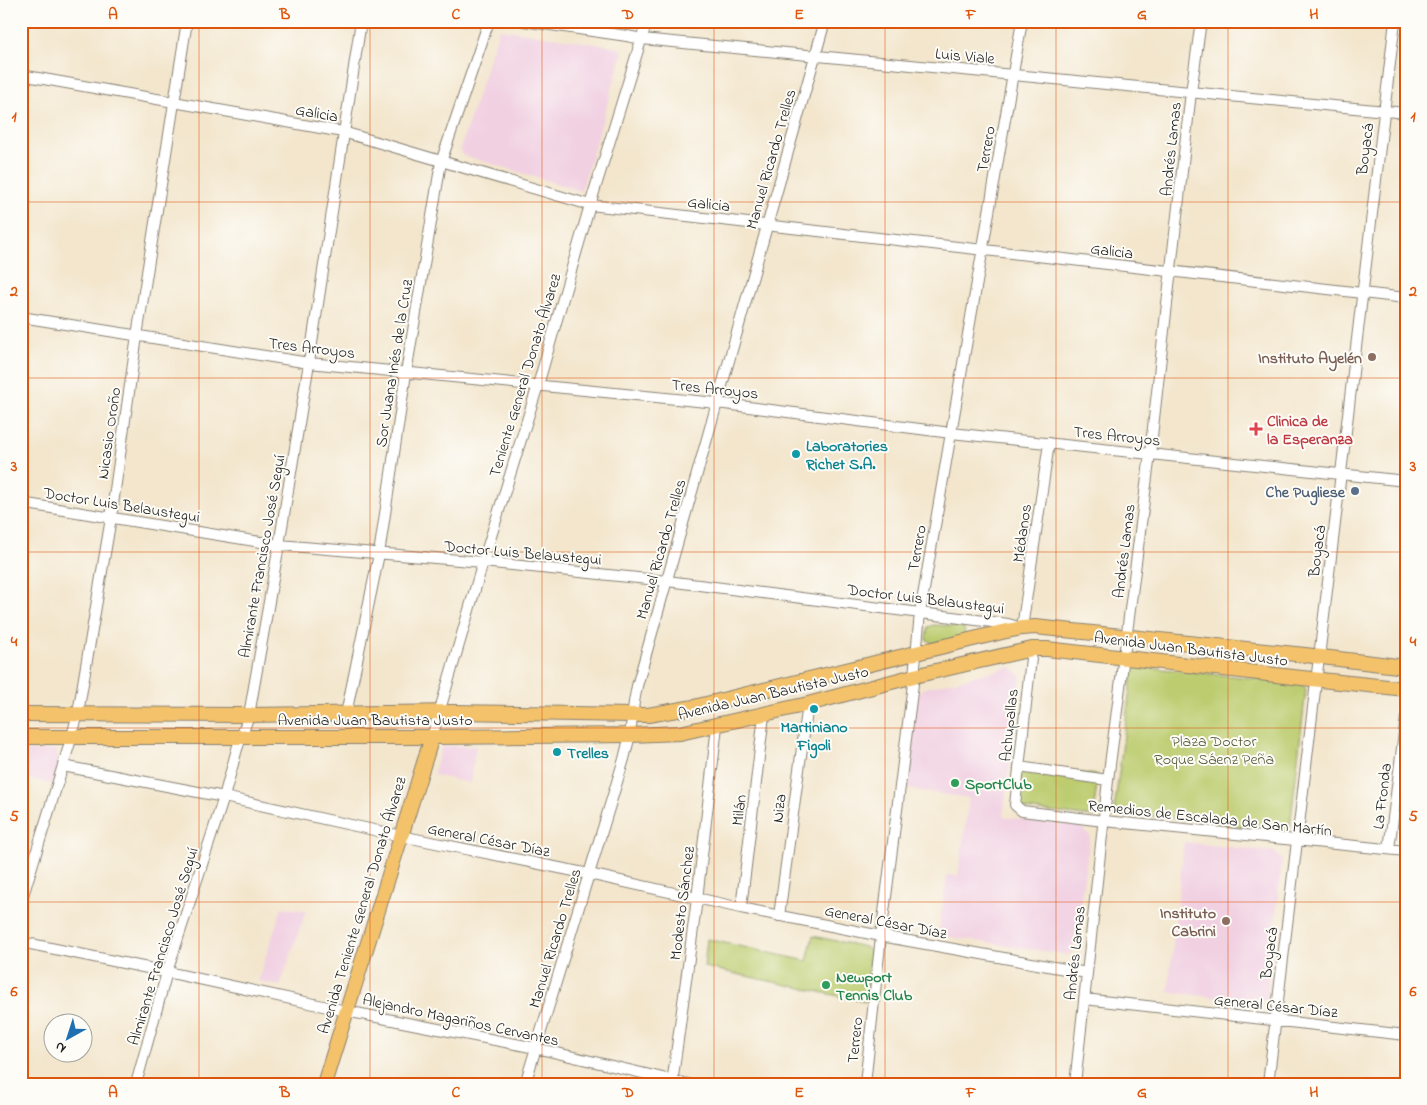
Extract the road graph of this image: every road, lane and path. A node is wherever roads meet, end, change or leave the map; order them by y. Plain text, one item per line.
1 (23, 21) edge
2 (187, 21) edge
3 (361, 21) edge
4 (489, 21) edge
5 (523, 21) edge
6 (647, 21) edge
7 (825, 21) edge
8 (1022, 21) edge
9 (1201, 21) edge
10 (1395, 21) edge
11 (21, 34) edge
12 (642, 39) junction
13 (815, 56) junction
14 (21, 75) edge
15 (1013, 75) junction
16 (1192, 92) junction
17 (174, 103) junction
18 (1384, 110) junction
19 (1406, 113) edge
20 (343, 132) junction
21 (441, 162) junction
22 (590, 205) junction
23 (767, 225) junction
24 (983, 251) junction
25 (1172, 272) junction
26 (1362, 294) junction
27 (1406, 298) edge
28 (21, 317) edge
29 (137, 336) junction
30 (309, 363) junction
31 (406, 372) junction
32 (538, 385) junction
33 (717, 403) junction
34 (951, 433) junction
35 (1049, 443) junction
36 (1150, 454) junction
37 (1340, 474) junction
38 (1406, 481) edge
39 (21, 503) edge
40 (111, 518) junction
41 (279, 545) junction
42 (379, 554) junction
43 (483, 562) junction
44 (667, 581) junction
45 (920, 612) junction
46 (1022, 628) junction
47 (1127, 637) junction
48 (1032, 649) junction
49 (1406, 651) edge
50 (915, 654) junction
51 (1318, 656) junction
52 (1125, 658) junction
53 (1405, 667) edge
54 (914, 676) junction
55 (1316, 680) junction
56 (1406, 689) edge
57 (808, 704) junction
58 (439, 712) junction
59 (78, 713) junction
60 (21, 714) edge
61 (346, 714) junction
62 (764, 714) junction
63 (249, 715) junction
64 (632, 715) junction
65 (1406, 718) edge
66 (717, 726) junction
67 (630, 735) junction
68 (72, 736) junction
69 (242, 736) junction
70 (21, 737) edge
71 (432, 737) junction
72 (63, 766) junction
73 (1019, 767) junction
74 (1108, 780) junction
75 (224, 797) junction
76 (1015, 805) joint
77 (1104, 821) junction
78 (401, 836) junction
79 (1297, 841) junction
80 (1389, 849) junction
81 (1406, 851) edge
82 (589, 874) junction
83 (697, 898) junction
84 (21, 902) edge
85 (741, 908) junction
86 (779, 916) junction
87 (881, 936) junction
88 (21, 942) edge
89 (168, 972) junction
90 (1087, 973) junction
91 (1084, 999) junction
92 (346, 1011) junction
93 (1275, 1020) junction
94 (1406, 1035) edge
95 (536, 1048) junction
96 (672, 1082) edge
97 (136, 1084) edge
98 (324, 1084) edge
99 (525, 1084) edge
100 (688, 1084) edge
101 (865, 1084) edge
102 (1075, 1084) edge
103 (1268, 1084) edge

1 - 11 street
2 - 17 street, Nicasio Oroño
3 - 20 street, Almirante Francisco José Seguí
4 - 21 street, Sor Juana Inés de la Cruz
5 - 12 street, Luis Viale
6 - 12 street, Teniente General Donato Álvarez
7 - 13 street, Manuel Ricardo Trelles
8 - 15 street, Terrero
9 - 16 street, Andrés Lamas
10 - 18 street, Boyacá
12 - 13 street, Luis Viale
12 - 22 street, Teniente General Donato Álvarez
13 - 15 street, Luis Viale
13 - 23 street, Manuel Ricardo Trelles
14 - 17 street, Galicia
15 - 16 street, Luis Viale
15 - 24 street, Terrero
16 - 18 street, Luis Viale
16 - 25 street, Andrés Lamas
17 - 20 street, Galicia
17 - 29 street, Nicasio Oroño
18 - 19 street, Luis Viale
18 - 26 street, Boyacá
20 - 21 street, Galicia
20 - 30 street, Almirante Francisco José Seguí
21 - 22 street, Galicia
21 - 31 street, Sor Juana Inés de la Cruz
22 - 23 street, Galicia
22 - 32 street, Teniente General Donato Álvarez
23 - 24 street, Galicia
23 - 33 street, Manuel Ricardo Trelles
24 - 25 street, Galicia
24 - 34 street, Terrero
25 - 26 street, Galicia
25 - 36 street, Andrés Lamas
26 - 27 street, Galicia
26 - 37 street, Boyacá
28 - 29 street, Tres Arroyos
29 - 30 street, Tres Arroyos
29 - 40 street, Nicasio Oroño
30 - 31 street, Tres Arroyos
30 - 41 street, Almirante Francisco José Seguí
31 - 32 street, Tres Arroyos
31 - 42 street, Sor Juana Inés de la Cruz
32 - 33 street, Tres Arroyos
32 - 43 street, Teniente General Donato Álvarez
33 - 34 street, Tres Arroyos
33 - 44 street, Manuel Ricardo Trelles
34 - 35 street, Tres Arroyos
34 - 45 street, Terrero
35 - 36 street, Tres Arroyos
35 - 46 street, Médanos
36 - 37 street, Tres Arroyos
36 - 47 street, Andrés Lamas
37 - 38 street, Tres Arroyos
37 - 51 street, Boyacá
39 - 40 street, Doctor Luis Belaustegui
40 - 41 street, Doctor Luis Belaustegui
40 - 59 street, Nicasio Oroño
41 - 42 street, Doctor Luis Belaustegui
41 - 63 street, Almirante Francisco José Seguí
42 - 43 street, Doctor Luis Belaustegui
42 - 61 street, Sor Juana Inés de la Cruz
43 - 44 street, Doctor Luis Belaustegui
43 - 58 street, Teniente General Donato Álvarez
44 - 45 street, Doctor Luis Belaustegui
44 - 64 street, Manuel Ricardo Trelles
45 - 46 street, Doctor Luis Belaustegui
45 - 50 street, Terrero
46 - 47 main road, Avenida Juan Bautista Justo
46 - 50 main road, Avenida Juan Bautista Justo
47 - 51 main road, Avenida Juan Bautista Justo
47 - 52 street, Andrés Lamas
48 - 52 main road, Avenida Juan Bautista Justo
48 - 54 main road, Avenida Juan Bautista Justo
48 - 73 street, Achupallas
49 - 53 street
50 - 54 street, Terrero
50 - 64 main road, Avenida Juan Bautista Justo
51 - 53 main road, Avenida Juan Bautista Justo
51 - 55 street, Boyacá
52 - 55 main road, Avenida Juan Bautista Justo
52 - 74 street, Andrés Lamas
54 - 57 main road, Avenida Juan Bautista Justo
54 - 87 street, Terrero
55 - 56 main road, Avenida Juan Bautista Justo
55 - 79 street, Boyacá
57 - 62 main road, Avenida Juan Bautista Justo
57 - 86 street, Niza
58 - 61 main road, Avenida Juan Bautista Justo
58 - 64 main road, Avenida Juan Bautista Justo
58 - 71 street, Teniente General Donato Álvarez
59 - 60 main road, Avenida Juan Bautista Justo
59 - 63 main road, Avenida Juan Bautista Justo
59 - 68 street, Nicasio Oroño
61 - 63 main road, Avenida Juan Bautista Justo
62 - 66 main road, Avenida Juan Bautista Justo
62 - 85 street, Milán
63 - 69 street, Almirante Francisco José Seguí
64 - 67 street, Manuel Ricardo Trelles
65 - 80 street, La Fronda
66 - 67 main road, Avenida Juan Bautista Justo
66 - 83 street, Modesto Sánchez
67 - 71 main road, Avenida Juan Bautista Justo
67 - 82 street, Manuel Ricardo Trelles
68 - 69 main road, Avenida Juan Bautista Justo
68 - 70 main road, Avenida Juan Bautista Justo
68 - 72 street, Nicasio Oroño
69 - 71 main road, Avenida Juan Bautista Justo
69 - 75 street, Almirante Francisco José Seguí
71 - 78 main road, Avenida Teniente General Donato Álvarez
72 - 75 street, General César Díaz
72 - 84 street, Nicasio Oroño
73 - 74 street
73 - 76 street, Achupallas
74 - 77 street, Andrés Lamas
75 - 78 street, General César Díaz
75 - 89 street, Almirante Francisco José Seguí
76 - 77 street, Remedios de Escalada de San Martín
77 - 79 street, Remedios de Escalada de San Martín
77 - 90 street, Andrés Lamas
78 - 82 street, General César Díaz
78 - 92 main road, Avenida Teniente General Donato Álvarez
79 - 80 street, Remedios de Escalada de San Martín
79 - 93 street, Boyacá
80 - 81 street, Remedios de Escalada de San Martín
82 - 83 street, General César Díaz
82 - 95 street, Manuel Ricardo Trelles
83 - 85 street, General César Díaz
83 - 96 street, Modesto Sánchez
85 - 86 street, General César Díaz
86 - 87 street, General César Díaz
87 - 90 street, General César Díaz
87 - 101 street, Terrero
88 - 89 street, Alejandro Magariños Cervantes
89 - 92 street, Alejandro Magariños Cervantes
89 - 97 street, Almirante Francisco José Seguí
90 - 91 street, Andrés Lamas
91 - 93 street, General César Díaz
91 - 102 street, Andrés Lamas
92 - 95 street, Alejandro Magariños Cervantes
92 - 98 main road, Avenida Teniente General Donato Álvarez
93 - 94 street, General César Díaz
93 - 103 street, Boyacá
95 - 96 street, Alejandro Magariños Cervantes
95 - 99 street, Manuel Ricardo Trelles
96 - 100 street, Alejandro Magariños Cervantes

